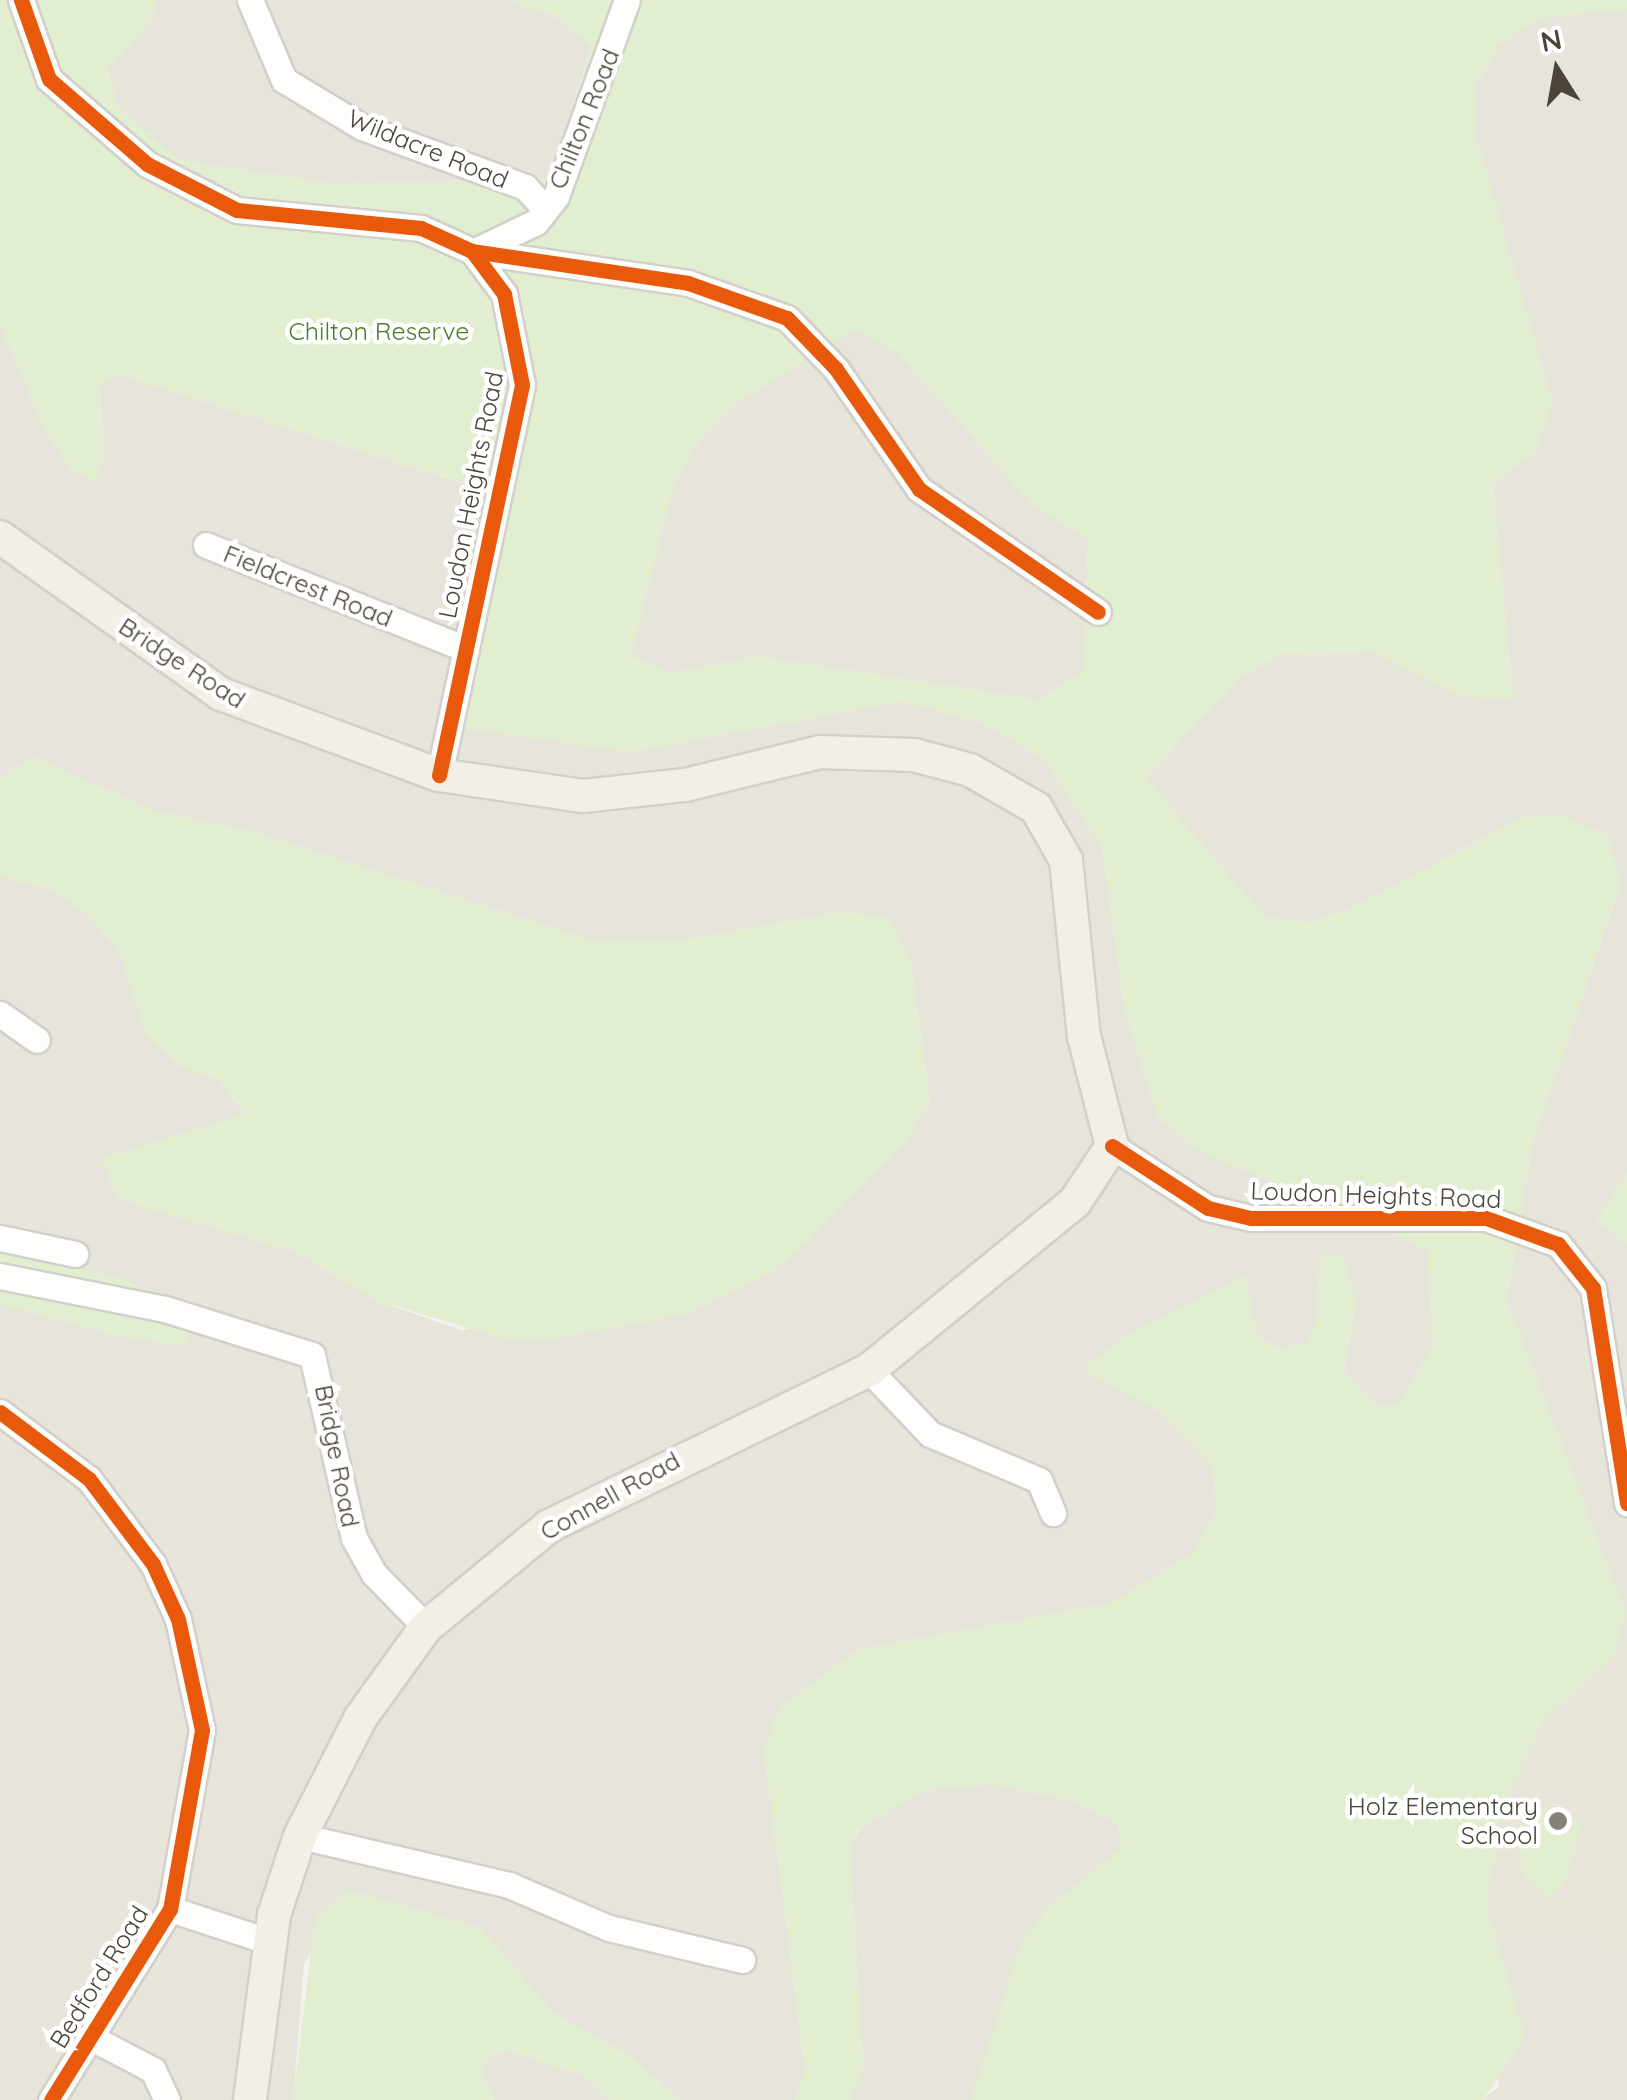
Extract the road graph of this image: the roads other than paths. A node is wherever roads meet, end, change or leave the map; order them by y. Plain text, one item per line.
1 (21, 0) edge
2 (250, 0) edge
3 (627, 0) edge
4 (542, 205) junction
5 (472, 251) junction
6 (0, 536) edge
7 (206, 544) dead end
8 (1098, 612) dead end
9 (466, 649) junction
10 (438, 775) junction
11 (0, 1014) edge
12 (37, 1040) dead end
13 (1112, 1146) junction
14 (0, 1238) edge
15 (74, 1254) dead end
16 (0, 1276) edge
17 (869, 1370) junction
18 (0, 1412) edge
19 (1624, 1490) edge
20 (1053, 1513) dead end
21 (426, 1626) junction
22 (300, 1836) junction
23 (170, 1909) junction
24 (270, 1942) junction
25 (742, 1960) dead end
26 (92, 2038) junction
27 (51, 2100) edge
28 (167, 2100) edge
29 (250, 2100) edge

1 - 5 street, Loudon Heights Road
2 - 4 street, Wildacre Road
3 - 4 street, Chilton Road
4 - 5 street, Chilton Road
5 - 8 street
5 - 9 street, Loudon Heights Road
6 - 10 main road, Bridge Road
7 - 9 street, Fieldcrest Road
9 - 10 street, Loudon Heights Road
10 - 13 main road
11 - 12 street
13 - 17 main road, Connell Road
13 - 19 street, Loudon Heights Road
14 - 15 street
16 - 21 street, Bridge Road
17 - 20 street
17 - 21 main road, Connell Road
18 - 23 street, Bedford Road
21 - 22 main road, Connell Road
22 - 24 main road, Connell Road
22 - 25 street
23 - 24 street
23 - 26 street, Bedford Road
24 - 29 main road, Connell Road
26 - 27 street, Bedford Road
26 - 28 street

